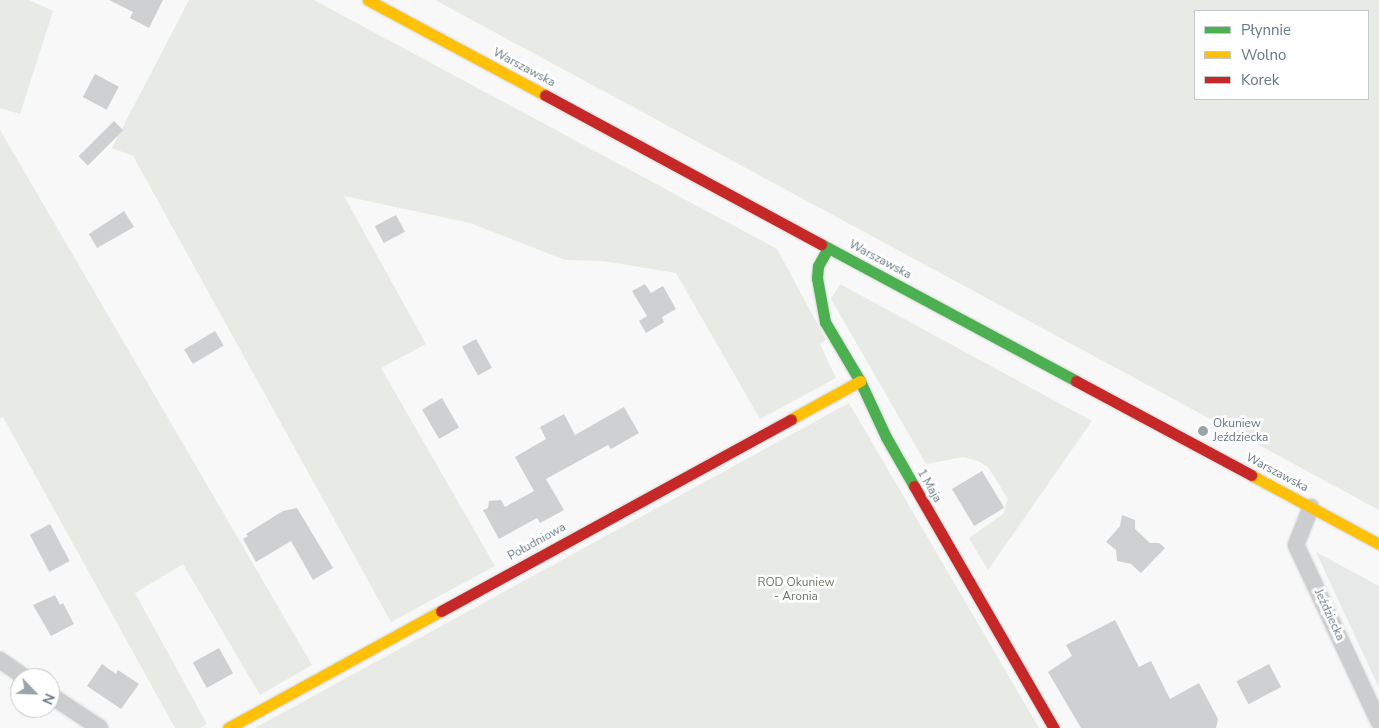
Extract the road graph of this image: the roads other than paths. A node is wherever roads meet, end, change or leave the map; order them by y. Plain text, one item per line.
1 (368, 0) edge
2 (828, 248) junction
3 (860, 381) junction
4 (1311, 507) junction
5 (1379, 544) edge
6 (0, 660) edge
7 (12, 668) edge
8 (60, 702) edge
9 (1379, 722) edge
10 (100, 728) edge
11 (228, 728) edge
12 (1054, 728) edge

1 - 2 street, Warszawska
2 - 3 street, 1 Maja
2 - 4 street, Warszawska
3 - 11 street, Południowa
3 - 12 street, 1 Maja
4 - 5 street, Warszawska
4 - 9 street, Jeździecka
6 - 7 street
8 - 10 street

